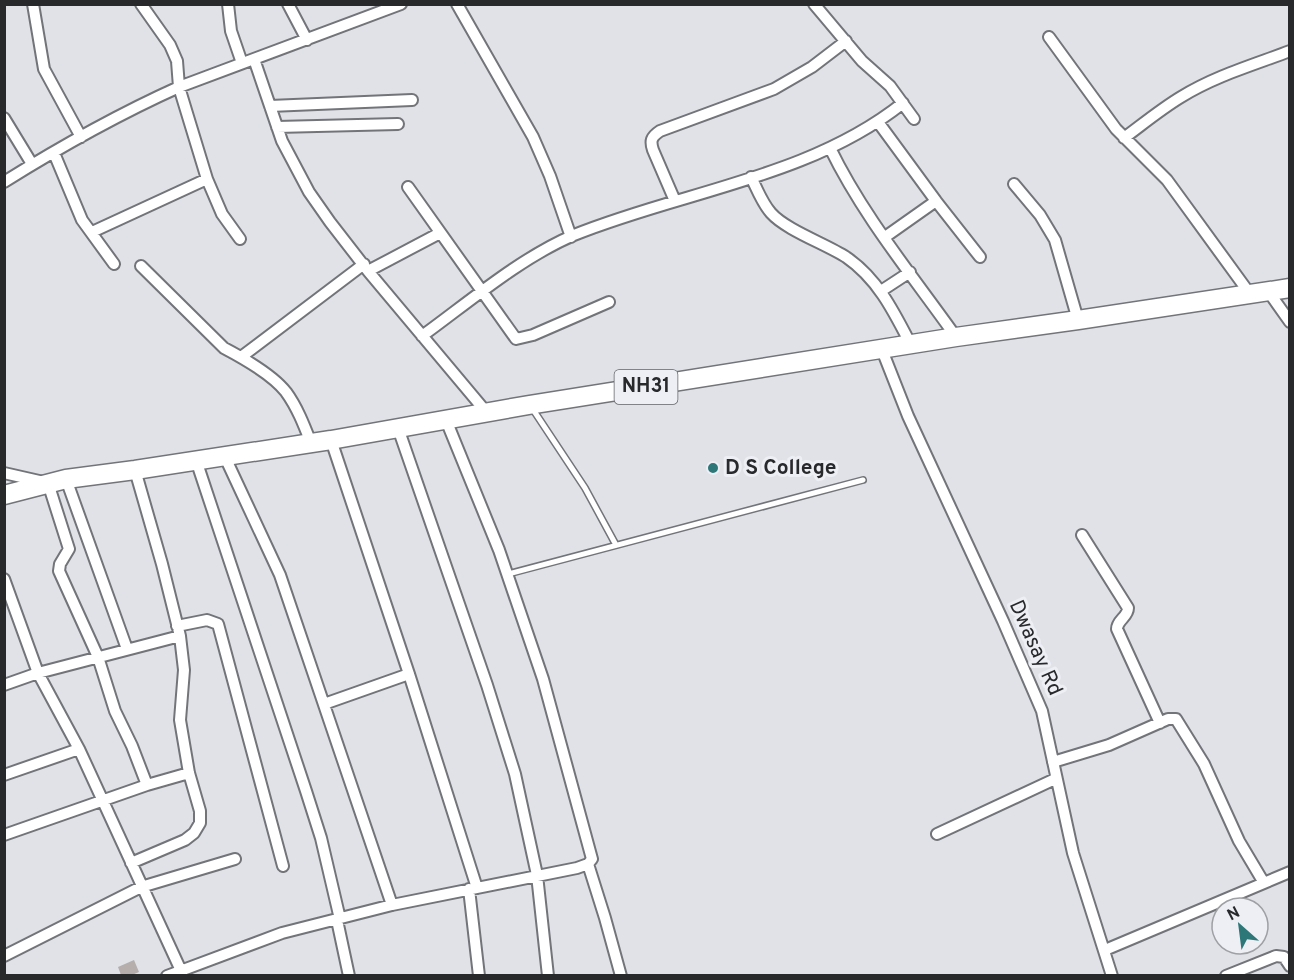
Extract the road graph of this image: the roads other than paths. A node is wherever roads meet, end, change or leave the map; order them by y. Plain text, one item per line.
1 (33, 4) edge
2 (141, 4) edge
3 (228, 4) edge
4 (288, 4) edge
5 (401, 4) edge
6 (457, 4) edge
7 (814, 4) edge
8 (1049, 37) dead end
9 (307, 40) junction
10 (846, 42) junction
11 (1290, 51) edge
12 (254, 59) junction
13 (242, 63) junction
14 (179, 87) junction
15 (412, 100) dead end
16 (903, 103) junction
17 (270, 106) junction
18 (4, 118) edge
19 (914, 119) dead end
20 (878, 122) junction
21 (398, 124) dead end
22 (277, 127) junction
23 (81, 137) junction
24 (1124, 138) junction
25 (830, 148) junction
26 (54, 153) junction
27 (32, 165) junction
28 (751, 177) junction
29 (207, 179) junction
30 (4, 182) edge
31 (1014, 184) dead end
32 (408, 187) dead end
33 (675, 201) junction
34 (936, 201) junction
35 (92, 232) junction
36 (440, 233) junction
37 (571, 237) junction
38 (885, 237) junction
39 (240, 240) dead end
40 (980, 256) dead end
41 (114, 264) dead end
42 (141, 266) dead end
43 (366, 267) junction
44 (910, 272) junction
45 (1290, 288) edge
46 (881, 291) junction
47 (1268, 291) junction
48 (482, 292) junction
49 (1250, 294) junction
50 (609, 302) dead end
51 (1078, 320) junction
52 (1290, 322) edge
53 (422, 336) junction
54 (956, 337) junction
55 (911, 345) junction
56 (882, 350) junction
57 (240, 357) junction
58 (529, 405) junction
59 (487, 413) junction
60 (446, 420) junction
61 (398, 428) junction
62 (331, 440) junction
63 (311, 443) junction
64 (224, 455) junction
65 (196, 460) junction
66 (135, 470) junction
67 (4, 473) edge
68 (863, 480) dead end
69 (57, 481) junction
70 (4, 495) edge
71 (1082, 535) dead end
72 (616, 545) junction
73 (508, 574) junction
74 (4, 579) edge
75 (9, 605) edge
76 (178, 631) junction
77 (127, 649) junction
78 (98, 657) junction
79 (38, 673) junction
80 (409, 674) junction
81 (4, 685) edge
82 (324, 704) junction
83 (1160, 723) junction
84 (79, 749) junction
85 (1053, 762) junction
86 (189, 773) junction
87 (4, 775) edge
88 (1055, 779) junction
89 (147, 785) junction
90 (103, 800) junction
91 (937, 834) dead end
92 (4, 835) edge
93 (235, 859) dead end
94 (131, 863) junction
95 (588, 864) junction
96 (284, 867) dead end
97 (1290, 872) edge
98 (537, 875) junction
99 (1264, 883) junction
100 (141, 887) junction
101 (473, 889) junction
102 (392, 905) junction
103 (338, 919) junction
104 (1105, 950) junction
105 (4, 956) edge
106 (1290, 966) edge
107 (182, 972) edge
108 (166, 975) edge
109 (349, 975) edge
110 (479, 975) edge
111 (548, 975) edge
112 (621, 975) edge
113 (1112, 975) edge
114 (1226, 975) edge

1 - 23 street
2 - 14 street
3 - 13 street
4 - 9 street
5 - 9 street
6 - 37 street
7 - 10 street
8 - 24 street
9 - 12 street
10 - 16 street
10 - 33 street
11 - 24 street
12 - 13 street
12 - 17 street
13 - 14 street
14 - 23 street
14 - 29 street
15 - 17 street
16 - 19 street
16 - 20 street
17 - 22 street
18 - 27 street
20 - 25 street
20 - 34 street
21 - 22 street
22 - 43 street
23 - 26 street
24 - 49 street
25 - 28 street
25 - 38 street
26 - 27 street
26 - 35 street
27 - 30 street
28 - 33 street
28 - 46 street
29 - 35 street
29 - 39 street
31 - 51 street
32 - 36 street
33 - 37 street
34 - 38 street
34 - 40 street
35 - 41 street
36 - 43 street
36 - 48 street
37 - 48 street
38 - 44 street
42 - 57 street
43 - 53 street
43 - 57 street
44 - 46 street
44 - 54 street
45 - 47 highway, NH31
46 - 55 street
47 - 49 highway, NH31
47 - 52 street
48 - 50 street
48 - 53 street
49 - 51 highway, NH31
51 - 54 highway, NH31
53 - 59 street
54 - 55 highway, NH31
55 - 56 highway, NH31
56 - 58 highway, NH31
56 - 85 street, Dwasay Rd
57 - 63 street
58 - 59 highway, NH31
58 - 72 lane
59 - 60 highway, NH31
60 - 61 highway, NH31
60 - 73 street
61 - 62 highway, NH31
61 - 98 street
62 - 63 highway, NH31
62 - 80 street
63 - 64 highway, NH31
64 - 65 highway, NH31
64 - 82 street
65 - 66 highway, NH31
65 - 103 street
66 - 69 highway, NH31
66 - 76 street
67 - 69 street
68 - 72 lane
69 - 70 highway, NH31
69 - 77 street
69 - 78 street
71 - 83 street
72 - 73 lane
73 - 95 street
74 - 75 street
75 - 79 street
76 - 77 street
76 - 86 street
76 - 96 street
77 - 78 street
78 - 79 street
78 - 89 street
79 - 81 street
79 - 84 street
80 - 82 street
80 - 101 street
82 - 102 street
83 - 85 street
83 - 99 street
84 - 87 street
84 - 90 street
85 - 88 street, Dwasay Rd
86 - 89 street
86 - 94 street
88 - 91 street
88 - 104 street, Dwasay Rd
89 - 90 street
90 - 92 street
90 - 94 street
93 - 100 street
94 - 100 street
95 - 98 street
95 - 112 street
97 - 99 street
98 - 101 street
98 - 111 street
99 - 104 street
100 - 105 street
100 - 107 street
101 - 102 street
101 - 110 street
102 - 103 street
103 - 107 street
103 - 109 street
104 - 113 street, Dwasay Rd
106 - 114 street
107 - 108 street

